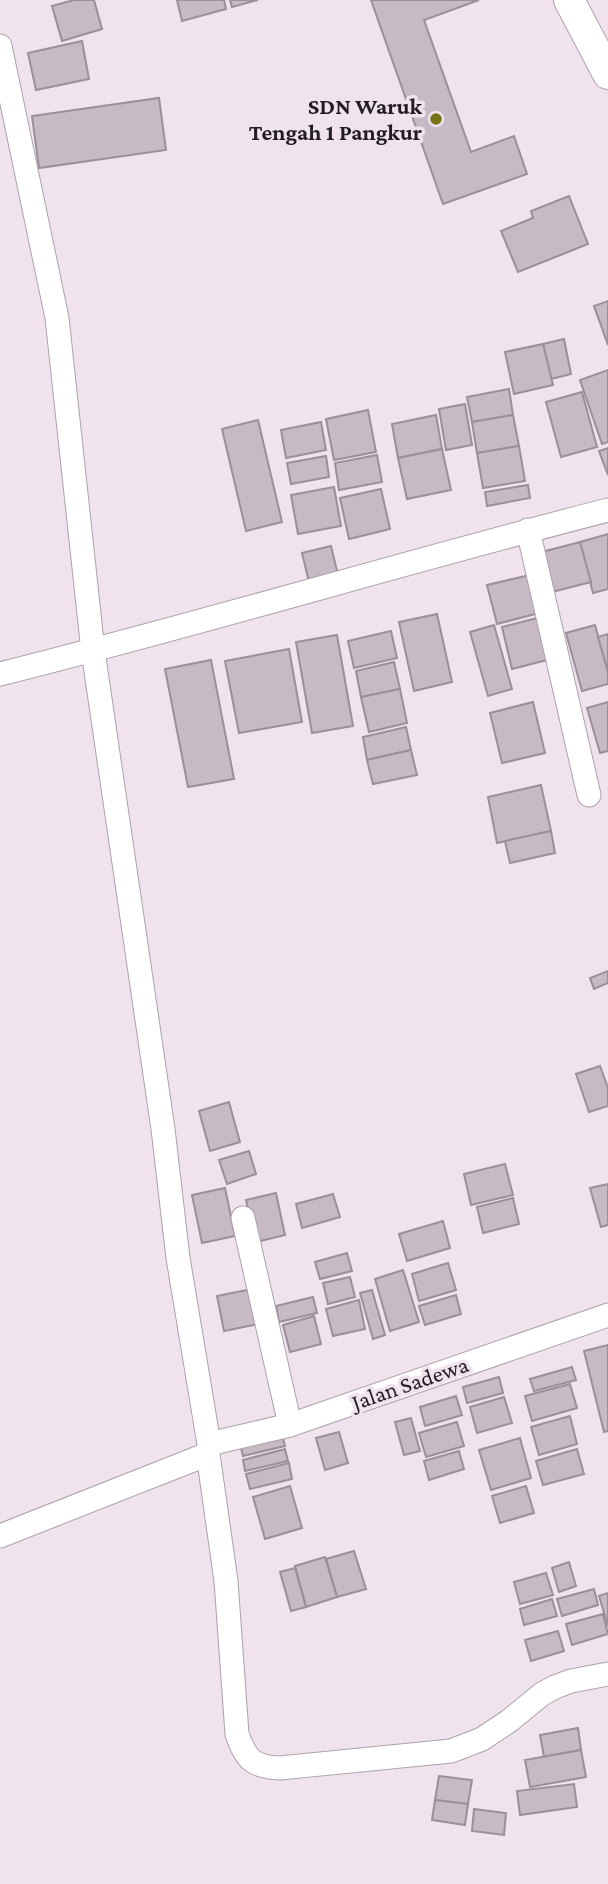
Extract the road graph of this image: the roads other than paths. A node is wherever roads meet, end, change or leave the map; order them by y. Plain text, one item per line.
1 (569, 0) edge
2 (0, 46) edge
3 (608, 74) edge
4 (608, 510) edge
5 (528, 530) junction
6 (93, 651) junction
7 (0, 674) edge
8 (589, 795) dead end
9 (243, 1218) dead end
10 (608, 1315) edge
11 (290, 1425) junction
12 (208, 1449) junction
13 (0, 1536) edge
14 (608, 1674) edge

1 - 3 street
2 - 6 street
4 - 5 street
5 - 6 street
5 - 8 street
6 - 7 street
6 - 12 street
9 - 11 street
10 - 11 street, Jalan Sadewa
11 - 12 street, Jalan Sadewa
12 - 13 street, Jalan Sadewa
12 - 14 street

